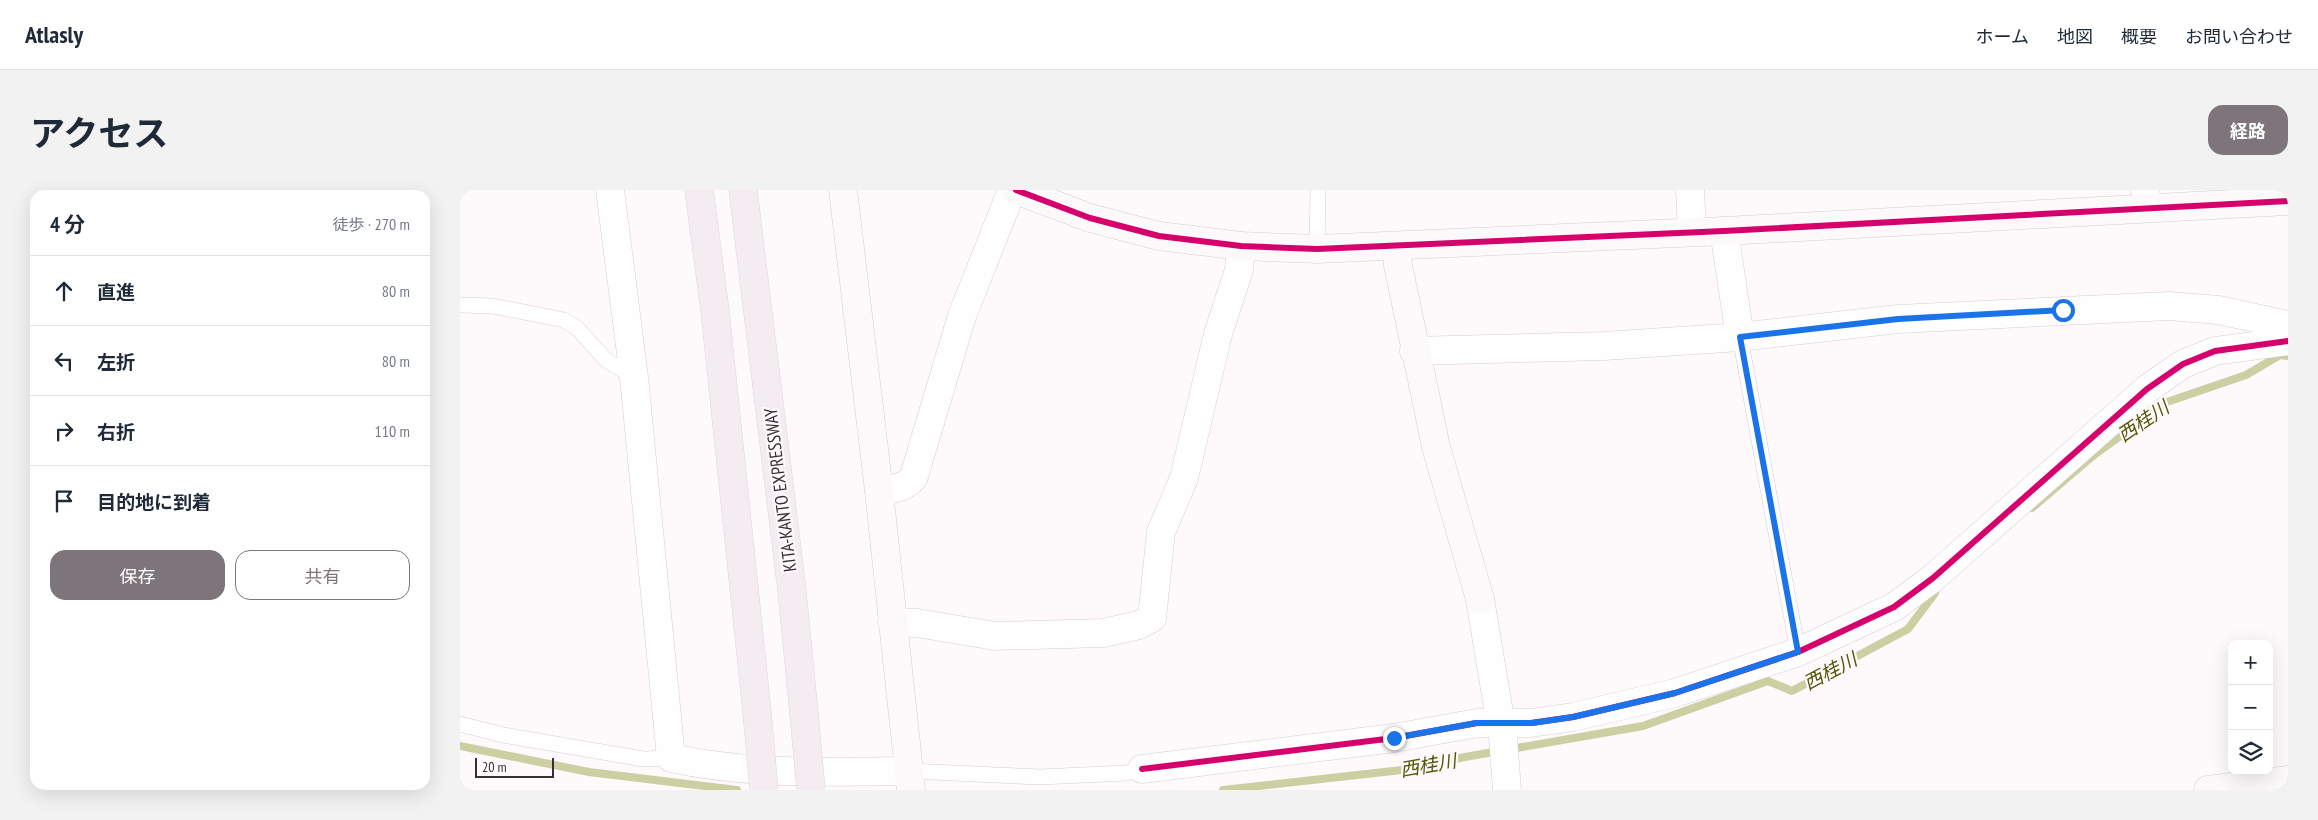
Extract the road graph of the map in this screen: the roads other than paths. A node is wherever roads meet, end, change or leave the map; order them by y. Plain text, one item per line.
1 (610, 190) edge
2 (699, 190) edge
3 (743, 190) edge
4 (843, 190) edge
5 (1012, 190) edge
6 (1016, 190) edge
7 (1318, 190) edge
8 (1690, 190) edge
9 (2147, 199) edge
10 (2288, 201) edge
11 (1724, 230) junction
12 (1692, 231) junction
13 (1241, 246) junction
14 (1396, 246) junction
15 (1317, 249) junction
16 (460, 305) edge
17 (2288, 325) edge
18 (1740, 337) junction
19 (2288, 341) edge
20 (1414, 350) junction
21 (634, 377) junction
22 (879, 491) junction
23 (892, 622) junction
24 (1798, 652) junction
25 (460, 724) edge
26 (1501, 730) junction
27 (672, 758) junction
28 (1142, 768) joint
29 (1506, 779) edge
30 (911, 780) edge
31 (2288, 780) edge
32 (764, 790) edge
33 (811, 790) edge
34 (2208, 790) edge

1 - 21 street
2 - 32 highway, bridge
3 - 33 highway, KITA-KANTO EXPRESSWAY, bridge
4 - 22 street
5 - 22 street
6 - 13 street
7 - 15 lane
8 - 12 street
9 - 10 street
9 - 11 street
11 - 12 street
11 - 18 street
12 - 14 street
13 - 15 street
13 - 23 street
14 - 15 street
14 - 20 street
16 - 21 lane
17 - 18 street
18 - 20 street
18 - 24 lane
19 - 24 street
20 - 26 street
21 - 27 street
22 - 23 street
23 - 30 street
24 - 26 street
25 - 27 lane
26 - 28 street
26 - 29 street
27 - 30 street
28 - 30 lane
31 - 34 street

